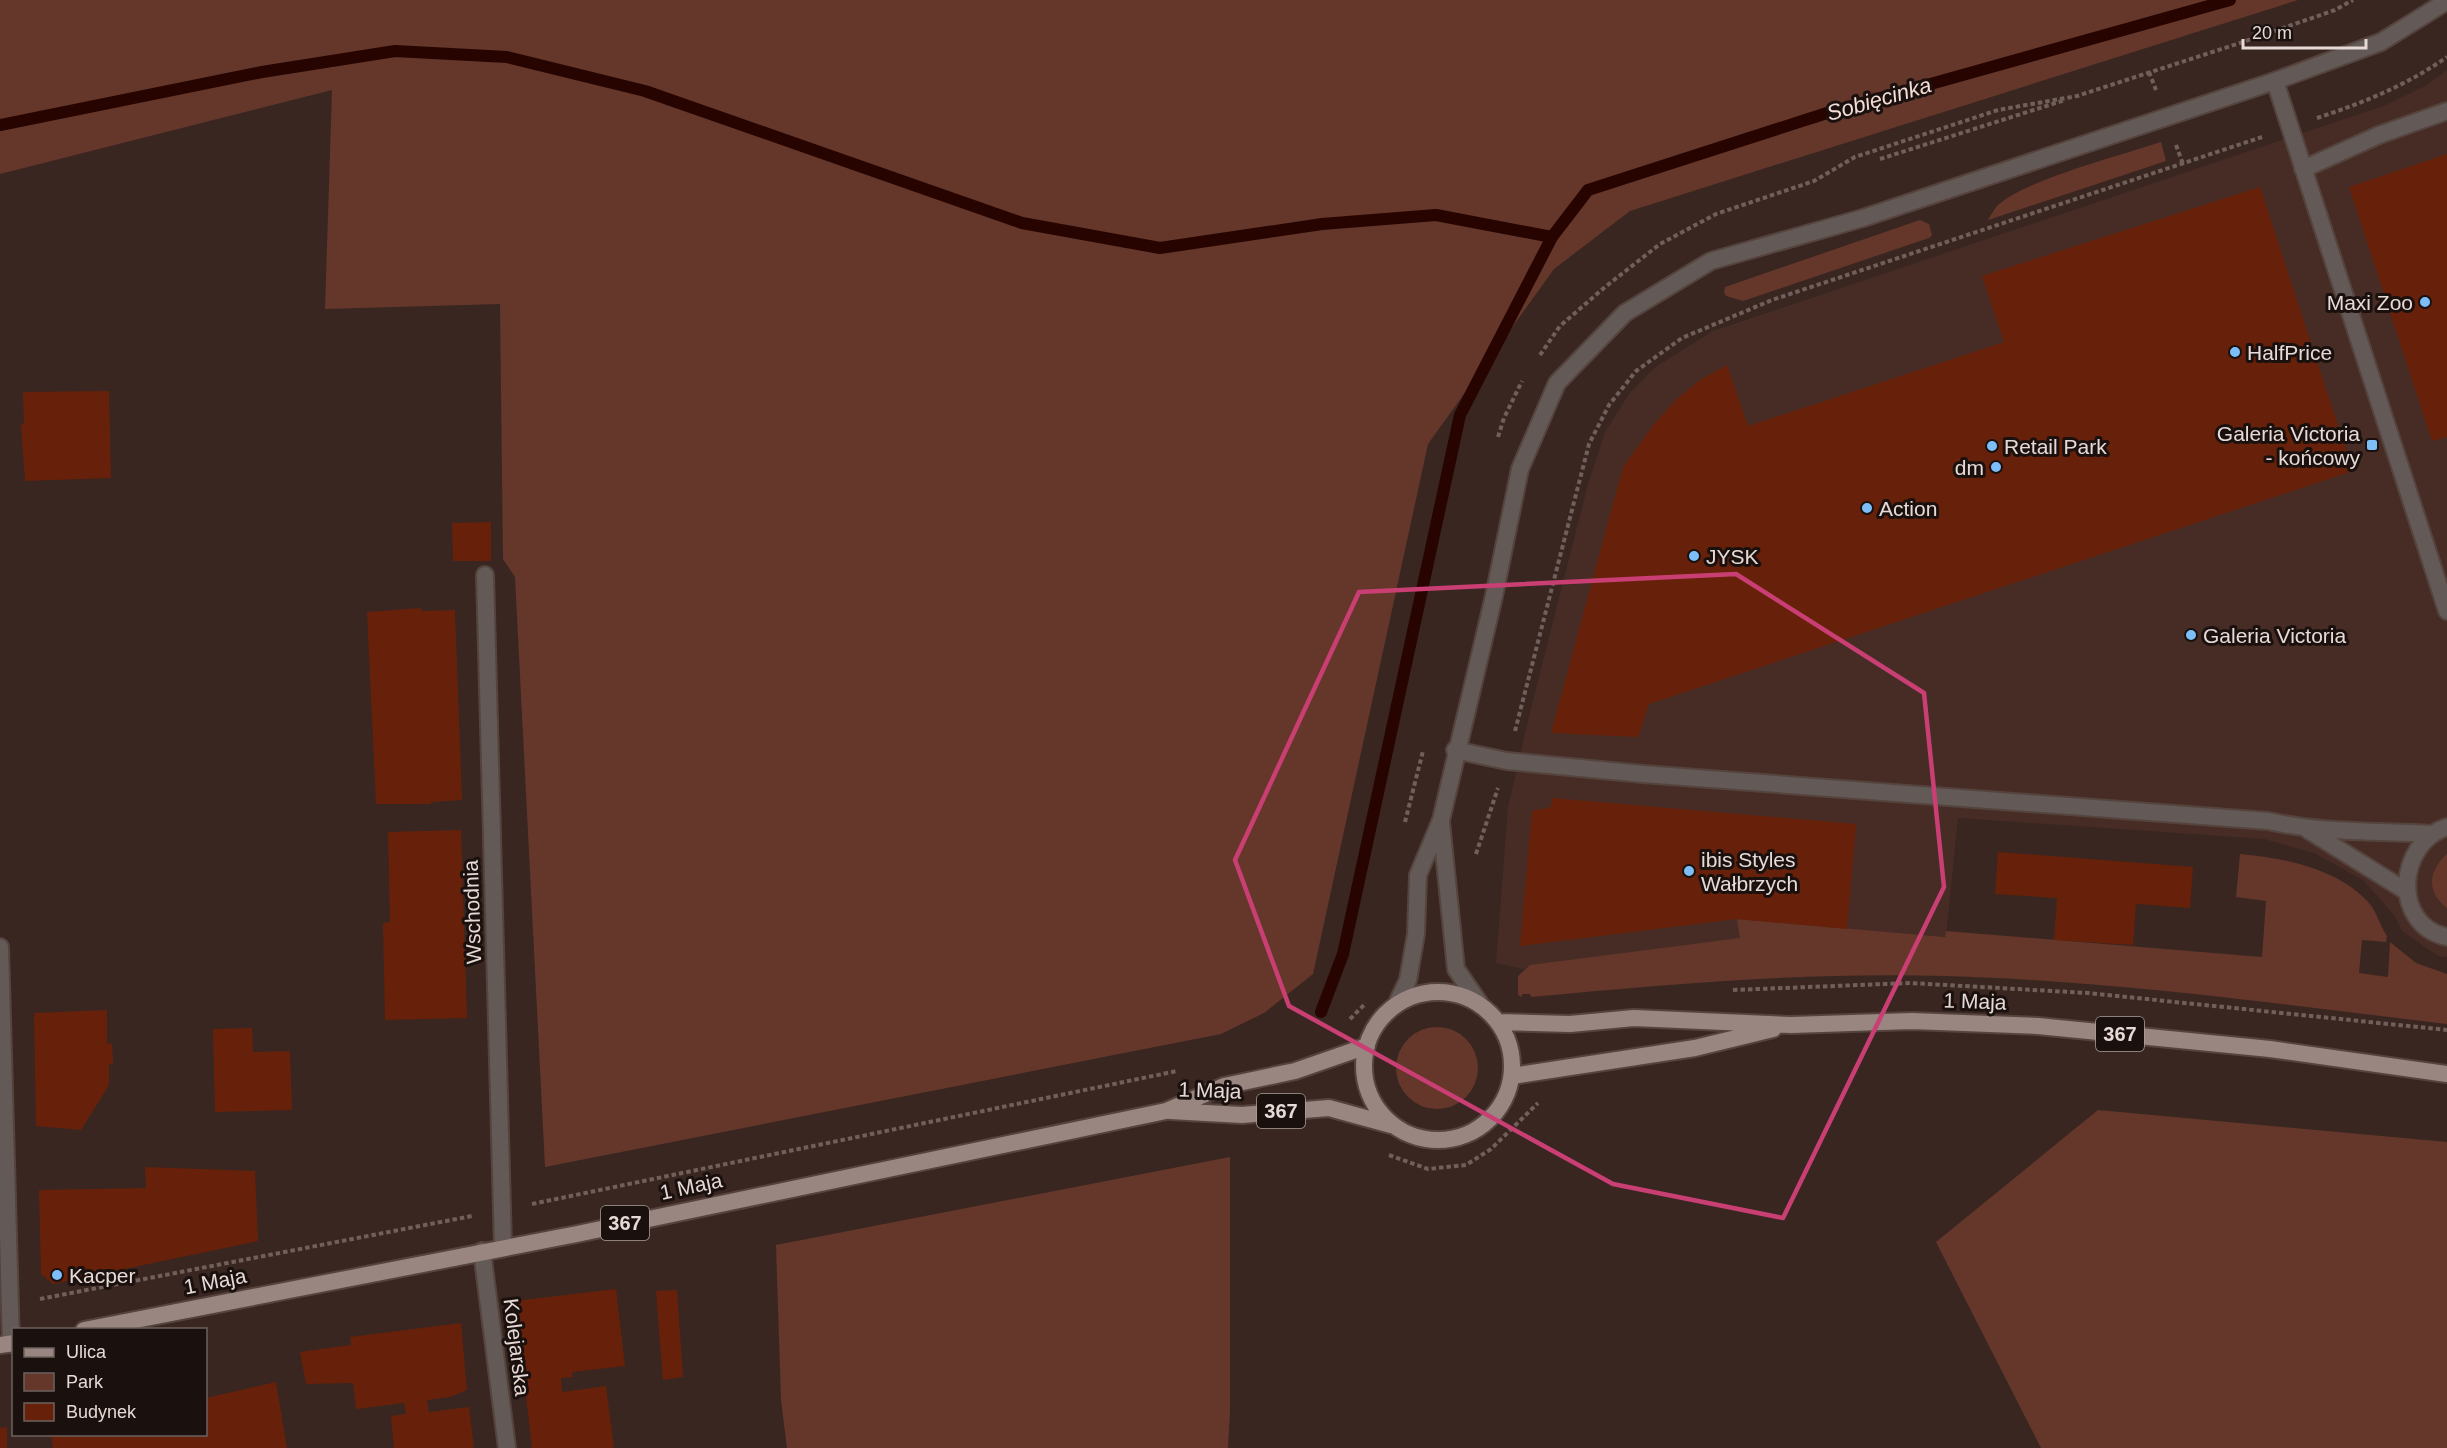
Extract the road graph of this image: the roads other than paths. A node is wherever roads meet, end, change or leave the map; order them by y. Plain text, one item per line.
1 (2447, 1) edge
2 (2275, 81) junction
3 (2447, 111) edge
4 (2303, 169) junction
5 (485, 575) dead end
6 (2447, 611) edge
7 (1455, 750) junction
8 (1441, 820) junction
9 (2442, 826) edge
10 (2307, 830) junction
11 (2406, 891) junction
12 (2447, 937) edge
13 (0, 947) edge
14 (1480, 1004) junction
15 (1396, 1005) junction
16 (1499, 1022) junction
17 (1791, 1025) junction
18 (1367, 1046) junction
19 (2447, 1074) edge
20 (1512, 1076) junction
21 (1166, 1111) junction
22 (1394, 1125) junction
23 (503, 1247) junction
24 (482, 1251) junction
25 (89, 1328) edge
26 (8, 1344) edge
27 (507, 1448) edge

1 - 2 street
2 - 4 street
2 - 7 street
3 - 4 street
4 - 6 street
5 - 23 street, Wschodnia
7 - 8 street
7 - 10 street
8 - 14 street
8 - 15 street
9 - 10 street
9 - 11 street
10 - 11 street
11 - 12 street
13 - 26 street
14 - 15 main road, 367
14 - 16 main road, 367
15 - 18 main road, 367
16 - 17 main road, 1 Maja / 367
16 - 20 main road, 367
17 - 19 main road, 1 Maja / 367
17 - 20 main road, 367
18 - 21 main road, 1 Maja / 367
18 - 22 main road, 367
20 - 22 main road, 367
21 - 22 main road, 1 Maja / 367
21 - 23 main road, 1 Maja / 367
23 - 24 main road, 1 Maja / 367
24 - 25 main road, 1 Maja / 367
24 - 27 street, Kolejarska

